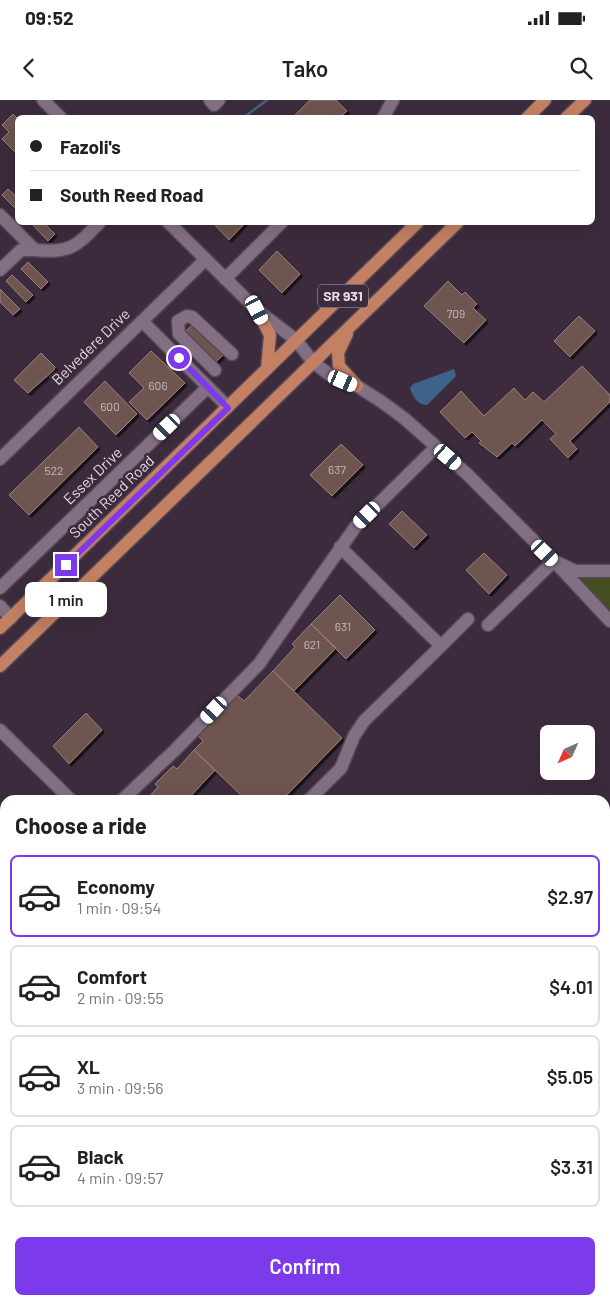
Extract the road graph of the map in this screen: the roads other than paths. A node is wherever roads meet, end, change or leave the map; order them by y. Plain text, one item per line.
1 (43, 100) edge
2 (210, 100) edge
3 (219, 100) edge
4 (393, 100) edge
5 (545, 100) edge
6 (585, 100) edge
7 (58, 115) edge
8 (385, 115) edge
9 (530, 115) edge
10 (569, 115) edge
11 (0, 215) edge
12 (96, 225) edge
13 (171, 225) edge
14 (279, 225) edge
15 (415, 225) edge
16 (455, 225) edge
17 (35, 250) junction
18 (206, 260) junction
19 (0, 270) edge
20 (225, 279) junction
21 (257, 310) junction
22 (142, 321) junction
23 (354, 323) junction
24 (296, 340) junction
25 (232, 354) dead end
26 (313, 362) junction
27 (267, 369) junction
28 (215, 370) dead end
29 (357, 386) junction
30 (208, 387) junction
31 (228, 408) junction
32 (436, 447) junction
33 (0, 459) edge
34 (340, 547) junction
35 (554, 561) junction
36 (610, 571) edge
37 (0, 588) edge
38 (0, 606) edge
39 (11, 618) junction
40 (468, 619) dead end
41 (610, 621) edge
42 (488, 624) dead end
43 (0, 628) edge
44 (441, 646) junction
45 (0, 666) edge
46 (0, 730) edge
47 (66, 795) edge
48 (127, 795) edge
49 (314, 795) edge

1 - 7 street
2 - 3 street
4 - 8 street
5 - 9 main road
6 - 10 main road
11 - 17 street
12 - 17 street
13 - 18 street
14 - 20 street
15 - 24 main road, South Reed Road / SR 931
16 - 23 main road, SR 931
17 - 19 street
18 - 20 street
18 - 22 street, Belvedere Drive
20 - 21 street
21 - 24 street
21 - 27 main road
22 - 30 street
22 - 33 street, Belvedere Drive
23 - 26 main road, SR 931
23 - 29 main road
24 - 26 street
24 - 27 main road, South Reed Road / SR 931
25 - 28 street
26 - 29 street
26 - 45 main road, SR 931
27 - 31 main road, South Reed Road / SR 931
29 - 32 street
30 - 31 street
30 - 37 street, Essex Drive
31 - 39 main road, South Reed Road / SR 931
32 - 34 street
32 - 35 street
34 - 44 street
34 - 48 street
35 - 36 street
35 - 41 street
35 - 42 street
38 - 39 street
39 - 43 main road, South Reed Road / SR 931
40 - 44 street
44 - 49 street
46 - 47 street

